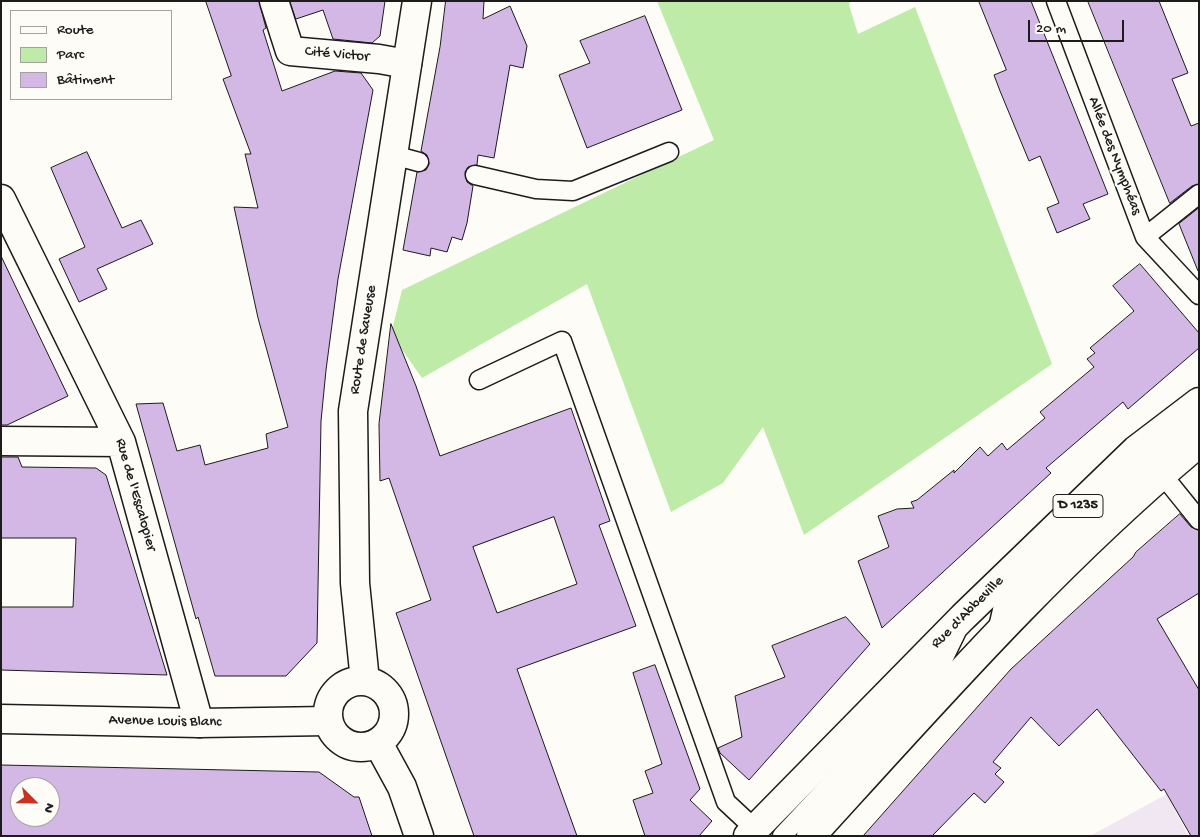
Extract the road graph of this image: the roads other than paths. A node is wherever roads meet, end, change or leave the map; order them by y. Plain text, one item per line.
1 (274, 1) edge
2 (417, 1) edge
3 (1056, 1) edge
4 (407, 64) junction
5 (669, 152) dead end
6 (475, 175) dead end
7 (1199, 194) edge
8 (1, 198) edge
9 (1145, 237) junction
10 (1199, 295) edge
11 (479, 380) dead end
12 (1199, 402) edge
13 (1199, 419) edge
14 (1, 441) edge
15 (121, 442) junction
16 (1199, 443) edge
17 (1150, 463) junction
18 (1199, 520) edge
19 (963, 617) junction
20 (365, 681) junction
21 (1, 719) edge
22 (328, 721) junction
23 (199, 723) junction
24 (378, 743) junction
25 (752, 832) edge
26 (419, 836) edge
27 (782, 836) edge
28 (811, 836) edge

1 - 4 main road, Cité Victor
2 - 4 main road, Route de Saveuse
3 - 9 lane, Allée des Nymphéas
4 - 20 main road, Route de Saveuse
5 - 6 lane
7 - 9 lane
8 - 15 main road, Rue de l'Escalopier
9 - 10 lane, Allée des Nymphéas
11 - 25 lane
12 - 17 main road, Rue d'Abbeville / D 1235
13 - 17 lane
14 - 15 main road
15 - 23 main road, Rue de l'Escalopier
16 - 17 main road, Rue d'Abbeville / D 1235
17 - 18 lane
17 - 19 main road, Rue d'Abbeville / D 1235
17 - 28 main road, Rue d'Abbeville / D 1235
19 - 25 main road, Rue d'Abbeville / D 1235
19 - 27 lane
20 - 22 main road
20 - 24 main road
21 - 23 main road, Avenue Louis Blanc
22 - 23 main road, Avenue Louis Blanc
22 - 24 main road
24 - 26 main road

